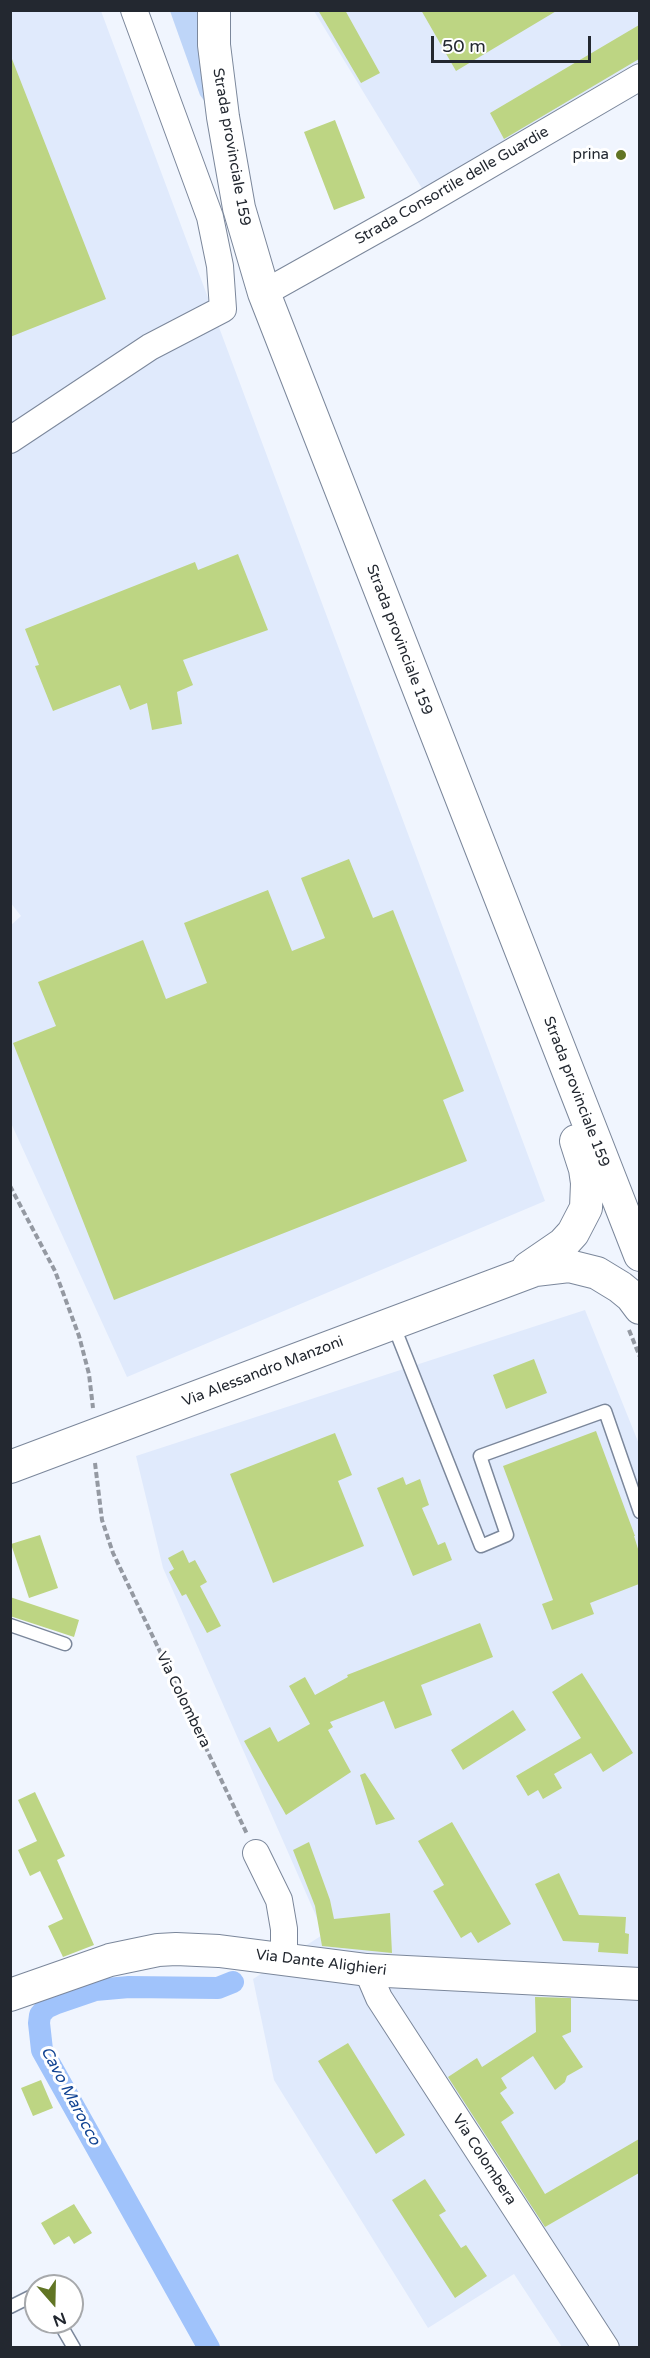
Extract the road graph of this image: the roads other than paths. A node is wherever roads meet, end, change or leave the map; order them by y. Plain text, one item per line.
1 (134, 10) edge
2 (214, 10) edge
3 (639, 77) edge
4 (264, 293) junction
5 (10, 440) edge
6 (560, 1053) junction
7 (639, 1255) edge
8 (515, 1275) junction
9 (634, 1318) edge
10 (393, 1323) junction
11 (24, 1462) edge
12 (639, 1512) edge
13 (10, 1625) edge
14 (65, 1644) dead end
15 (256, 1853) road end
16 (284, 1959) junction
17 (367, 1970) junction
18 (639, 1984) edge
19 (10, 1995) edge
20 (24, 2300) edge
21 (10, 2307) edge
22 (66, 2334) edge
23 (74, 2348) edge
24 (606, 2348) edge

1 - 5 street
2 - 4 street, Strada provinciale 159
3 - 4 street, Strada Consortile delle Guardie
4 - 6 street, Strada provinciale 159
6 - 7 street, Strada provinciale 159
6 - 8 street
8 - 9 street
8 - 10 street, Via Alessandro Manzoni
10 - 11 street, Via Alessandro Manzoni
10 - 12 lane
13 - 14 lane
15 - 16 street
16 - 17 street, Via Dante Alighieri
16 - 19 street, Via Dante Alighieri
17 - 18 street, Via Dante Alighieri
17 - 24 street, Via Colombera
20 - 21 lane
22 - 23 lane

